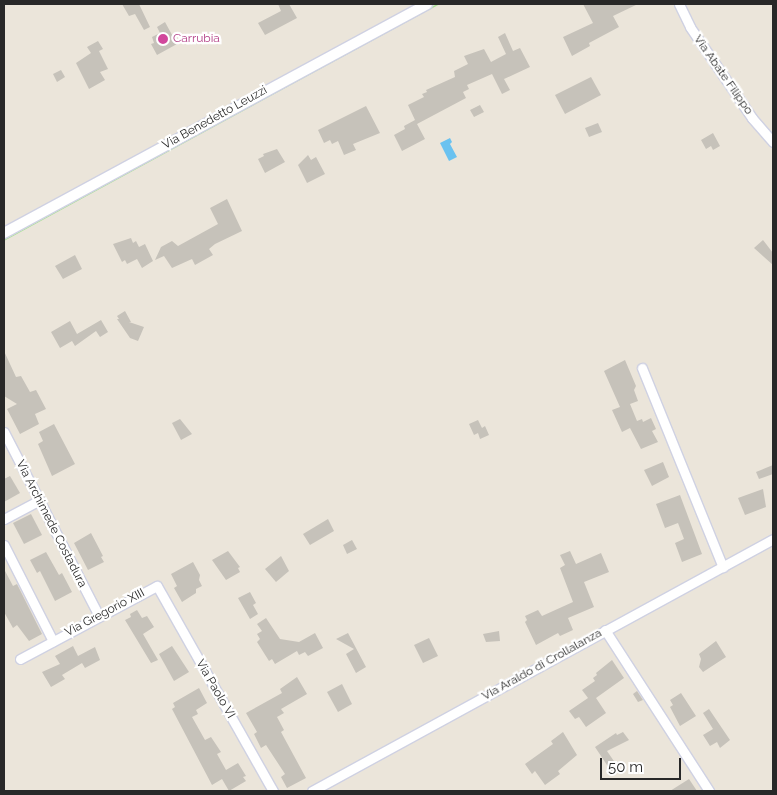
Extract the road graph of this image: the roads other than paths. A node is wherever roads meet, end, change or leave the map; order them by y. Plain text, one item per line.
1 (426, 4) edge
2 (679, 4) edge
3 (773, 142) edge
4 (4, 233) edge
5 (642, 368) dead end
6 (4, 432) edge
7 (39, 500) junction
8 (4, 519) edge
9 (773, 539) edge
10 (4, 545) edge
11 (723, 567) junction
12 (157, 586) joint
13 (99, 616) junction
14 (606, 630) junction
15 (53, 641) junction
16 (20, 659) dead end
17 (273, 791) edge
18 (312, 791) edge
19 (709, 791) edge

1 - 4 street, Via Benedetto Leuzzi
2 - 3 street, Via Abate Filippo
5 - 11 street
6 - 7 street, Via Archimede Costadura
7 - 8 street
7 - 13 street, Via Archimede Costadura
9 - 11 street, Via Araldo di Crollalanza
10 - 15 street, Via Gregorio XIII
11 - 14 street, Via Araldo di Crollalanza
12 - 13 street, Via Gregorio XIII
12 - 17 street, Via Paolo VI
13 - 15 street, Via Gregorio XIII
14 - 18 street, Via Araldo di Crollalanza
14 - 19 street
15 - 16 street, Via Gregorio XIII

